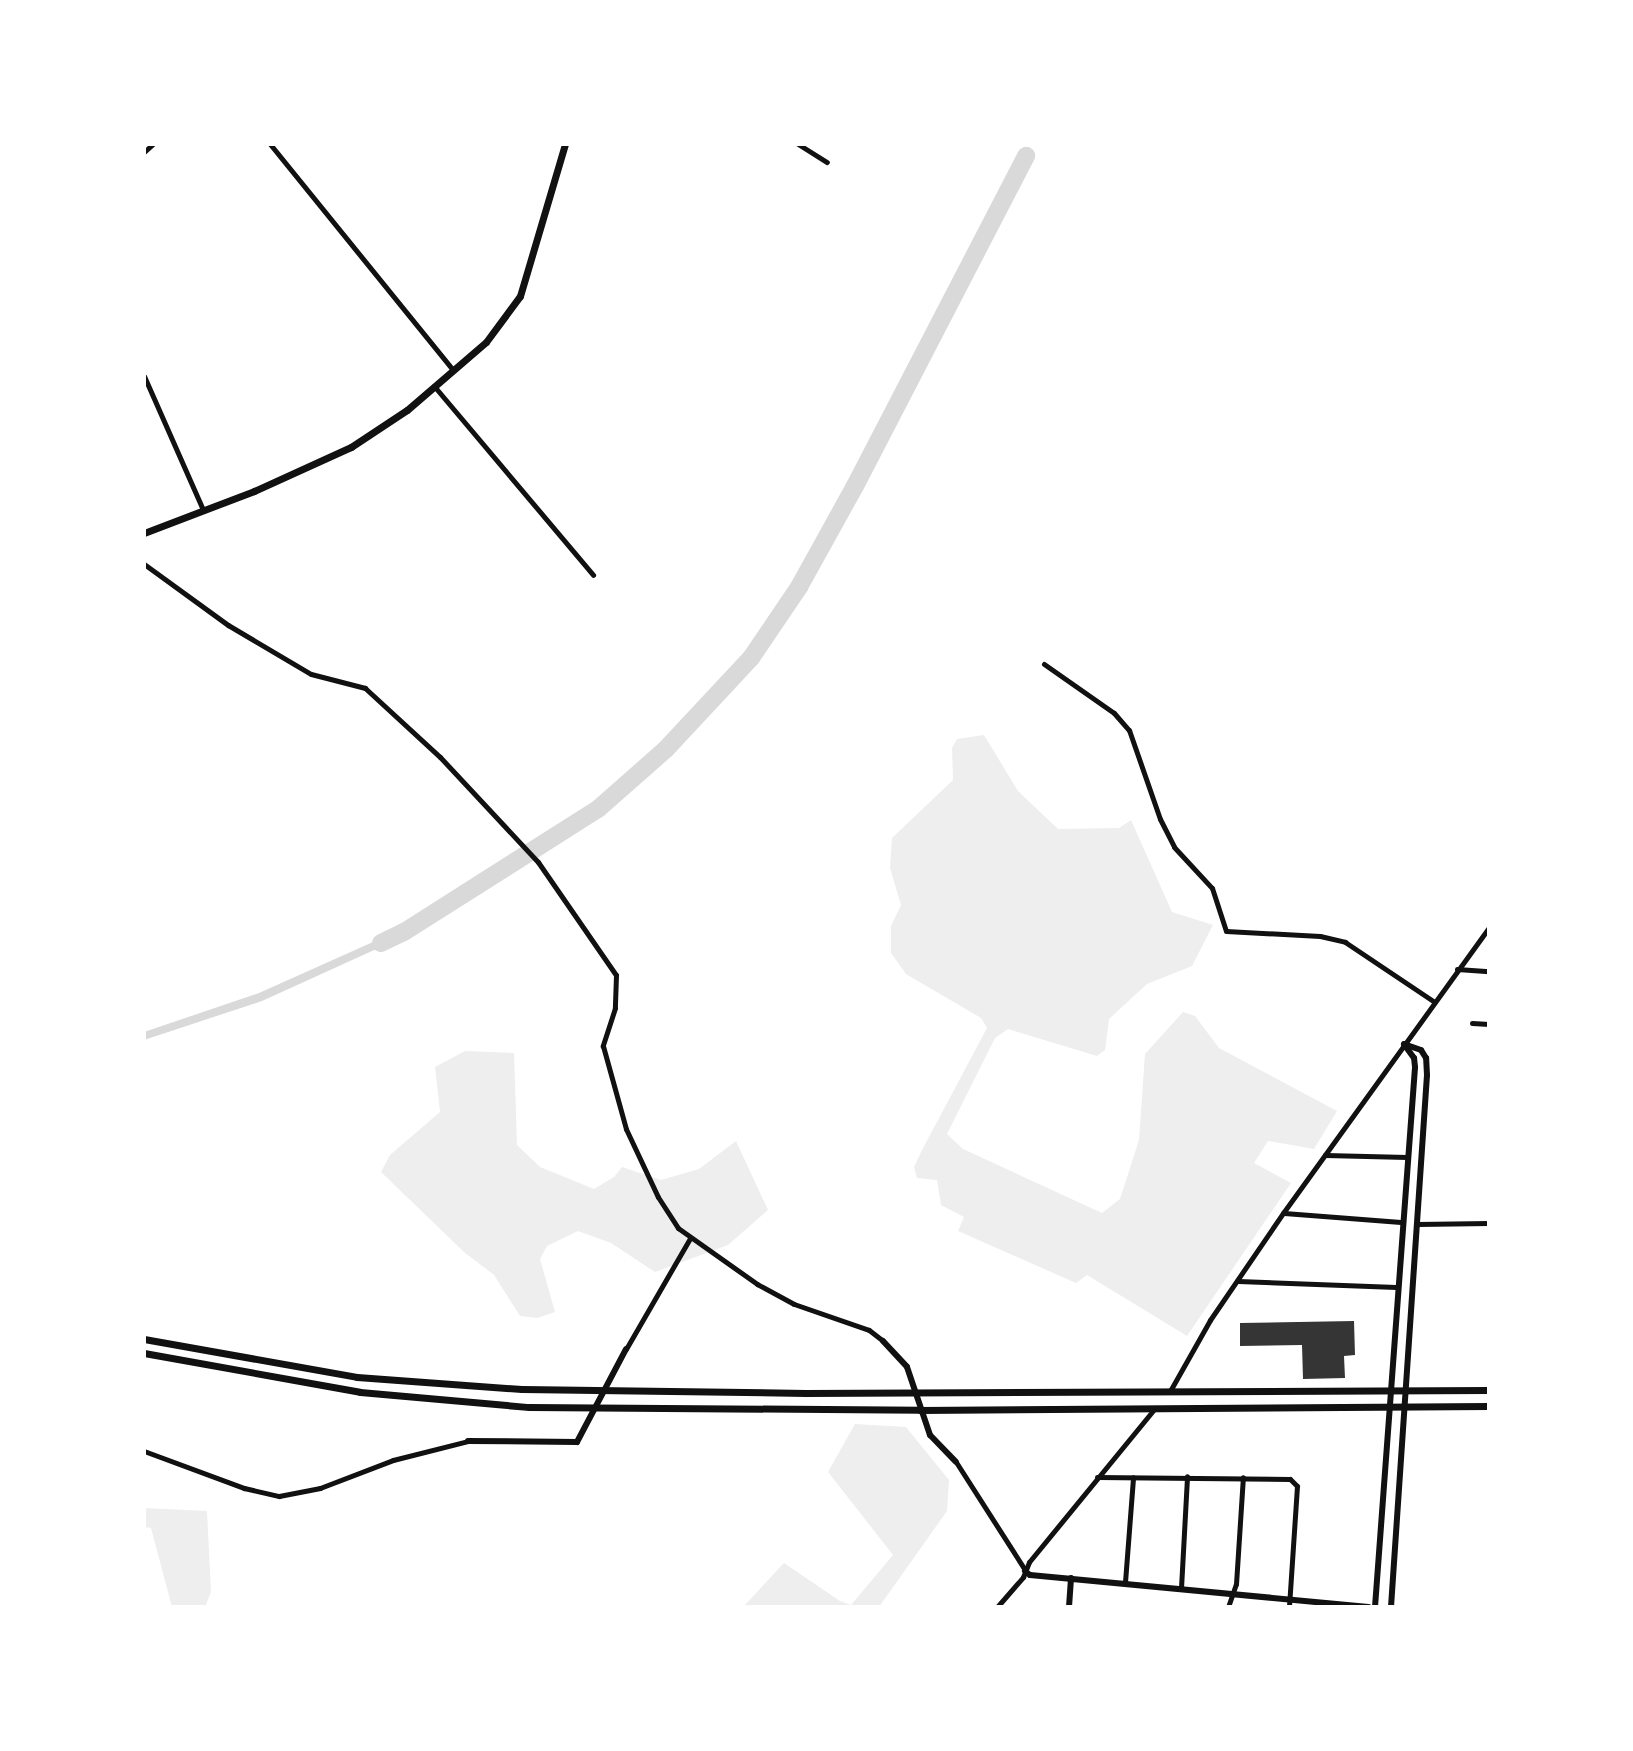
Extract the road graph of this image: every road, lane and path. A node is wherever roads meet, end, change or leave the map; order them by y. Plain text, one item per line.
1 (153, 144) edge
2 (270, 144) edge
3 (565, 144) edge
4 (798, 144) edge
5 (144, 152) edge
6 (827, 162) dead end
7 (453, 370) junction
8 (144, 376) edge
9 (434, 386) junction
10 (203, 510) junction
11 (144, 533) edge
12 (144, 564) edge
13 (593, 575) dead end
14 (1044, 664) dead end
15 (1489, 927) edge
16 (1456, 969) junction
17 (1489, 971) edge
18 (1433, 1001) junction
19 (1472, 1023) dead end
20 (1489, 1024) edge
21 (1404, 1044) junction
22 (1324, 1155) junction
23 (1407, 1157) junction
24 (1283, 1213) junction
25 (1401, 1222) junction
26 (1489, 1223) edge
27 (1417, 1224) junction
28 (690, 1238) junction
29 (1237, 1281) junction
30 (1396, 1287) junction
31 (144, 1339) edge
32 (883, 1341) joint
33 (626, 1349) joint
34 (144, 1353) edge
35 (1489, 1390) edge
36 (915, 1391) junction
37 (1390, 1391) junction
38 (1406, 1391) junction
39 (602, 1392) junction
40 (1169, 1392) junction
41 (1389, 1406) junction
42 (1404, 1406) junction
43 (1489, 1406) edge
44 (1156, 1407) junction
45 (594, 1408) junction
46 (920, 1410) junction
47 (468, 1441) joint
48 (144, 1451) edge
49 (956, 1462) joint
50 (1187, 1476) junction
51 (1097, 1477) junction
52 (1133, 1477) junction
53 (1243, 1477) junction
54 (1025, 1571) junction
55 (1071, 1578) junction
56 (1125, 1582) junction
57 (1181, 1588) junction
58 (1232, 1593) junction
59 (1289, 1603) edge
60 (997, 1607) edge
61 (1069, 1607) edge
62 (1228, 1607) edge
63 (1368, 1607) edge
64 (1375, 1607) edge
65 (1391, 1607) edge

1 - 5 street
2 - 7 street
3 - 7 main road
4 - 6 street
7 - 9 main road
8 - 10 street
9 - 10 main road
9 - 13 street
10 - 11 main road
12 - 28 street
14 - 18 street
15 - 16 street
16 - 17 street
16 - 18 street
18 - 21 street
19 - 20 street
21 - 22 street
21 - 23 street
21 - 27 street
22 - 23 street
22 - 24 street
23 - 25 street
24 - 25 street
24 - 29 street
25 - 30 street
26 - 27 street
27 - 38 street
28 - 32 street
28 - 33 street
29 - 30 street
29 - 40 street
30 - 37 street
31 - 39 main road
32 - 36 street
33 - 39 street
34 - 45 main road
35 - 38 main road
36 - 39 main road
36 - 40 main road
36 - 46 street
37 - 38 main road
37 - 40 main road
37 - 41 street
38 - 42 street
39 - 45 street
41 - 42 main road
41 - 44 main road
41 - 64 street
42 - 43 main road
42 - 65 street
44 - 46 main road
44 - 51 street
45 - 46 main road
45 - 47 street
46 - 49 street
47 - 48 street
49 - 54 street
50 - 52 street
50 - 53 street
50 - 57 street
51 - 52 street
51 - 54 street
52 - 56 street
53 - 58 street
53 - 59 street
54 - 55 street
54 - 60 street
55 - 56 street
55 - 61 street
56 - 57 street
57 - 58 street
58 - 59 street
58 - 62 street
59 - 63 street

